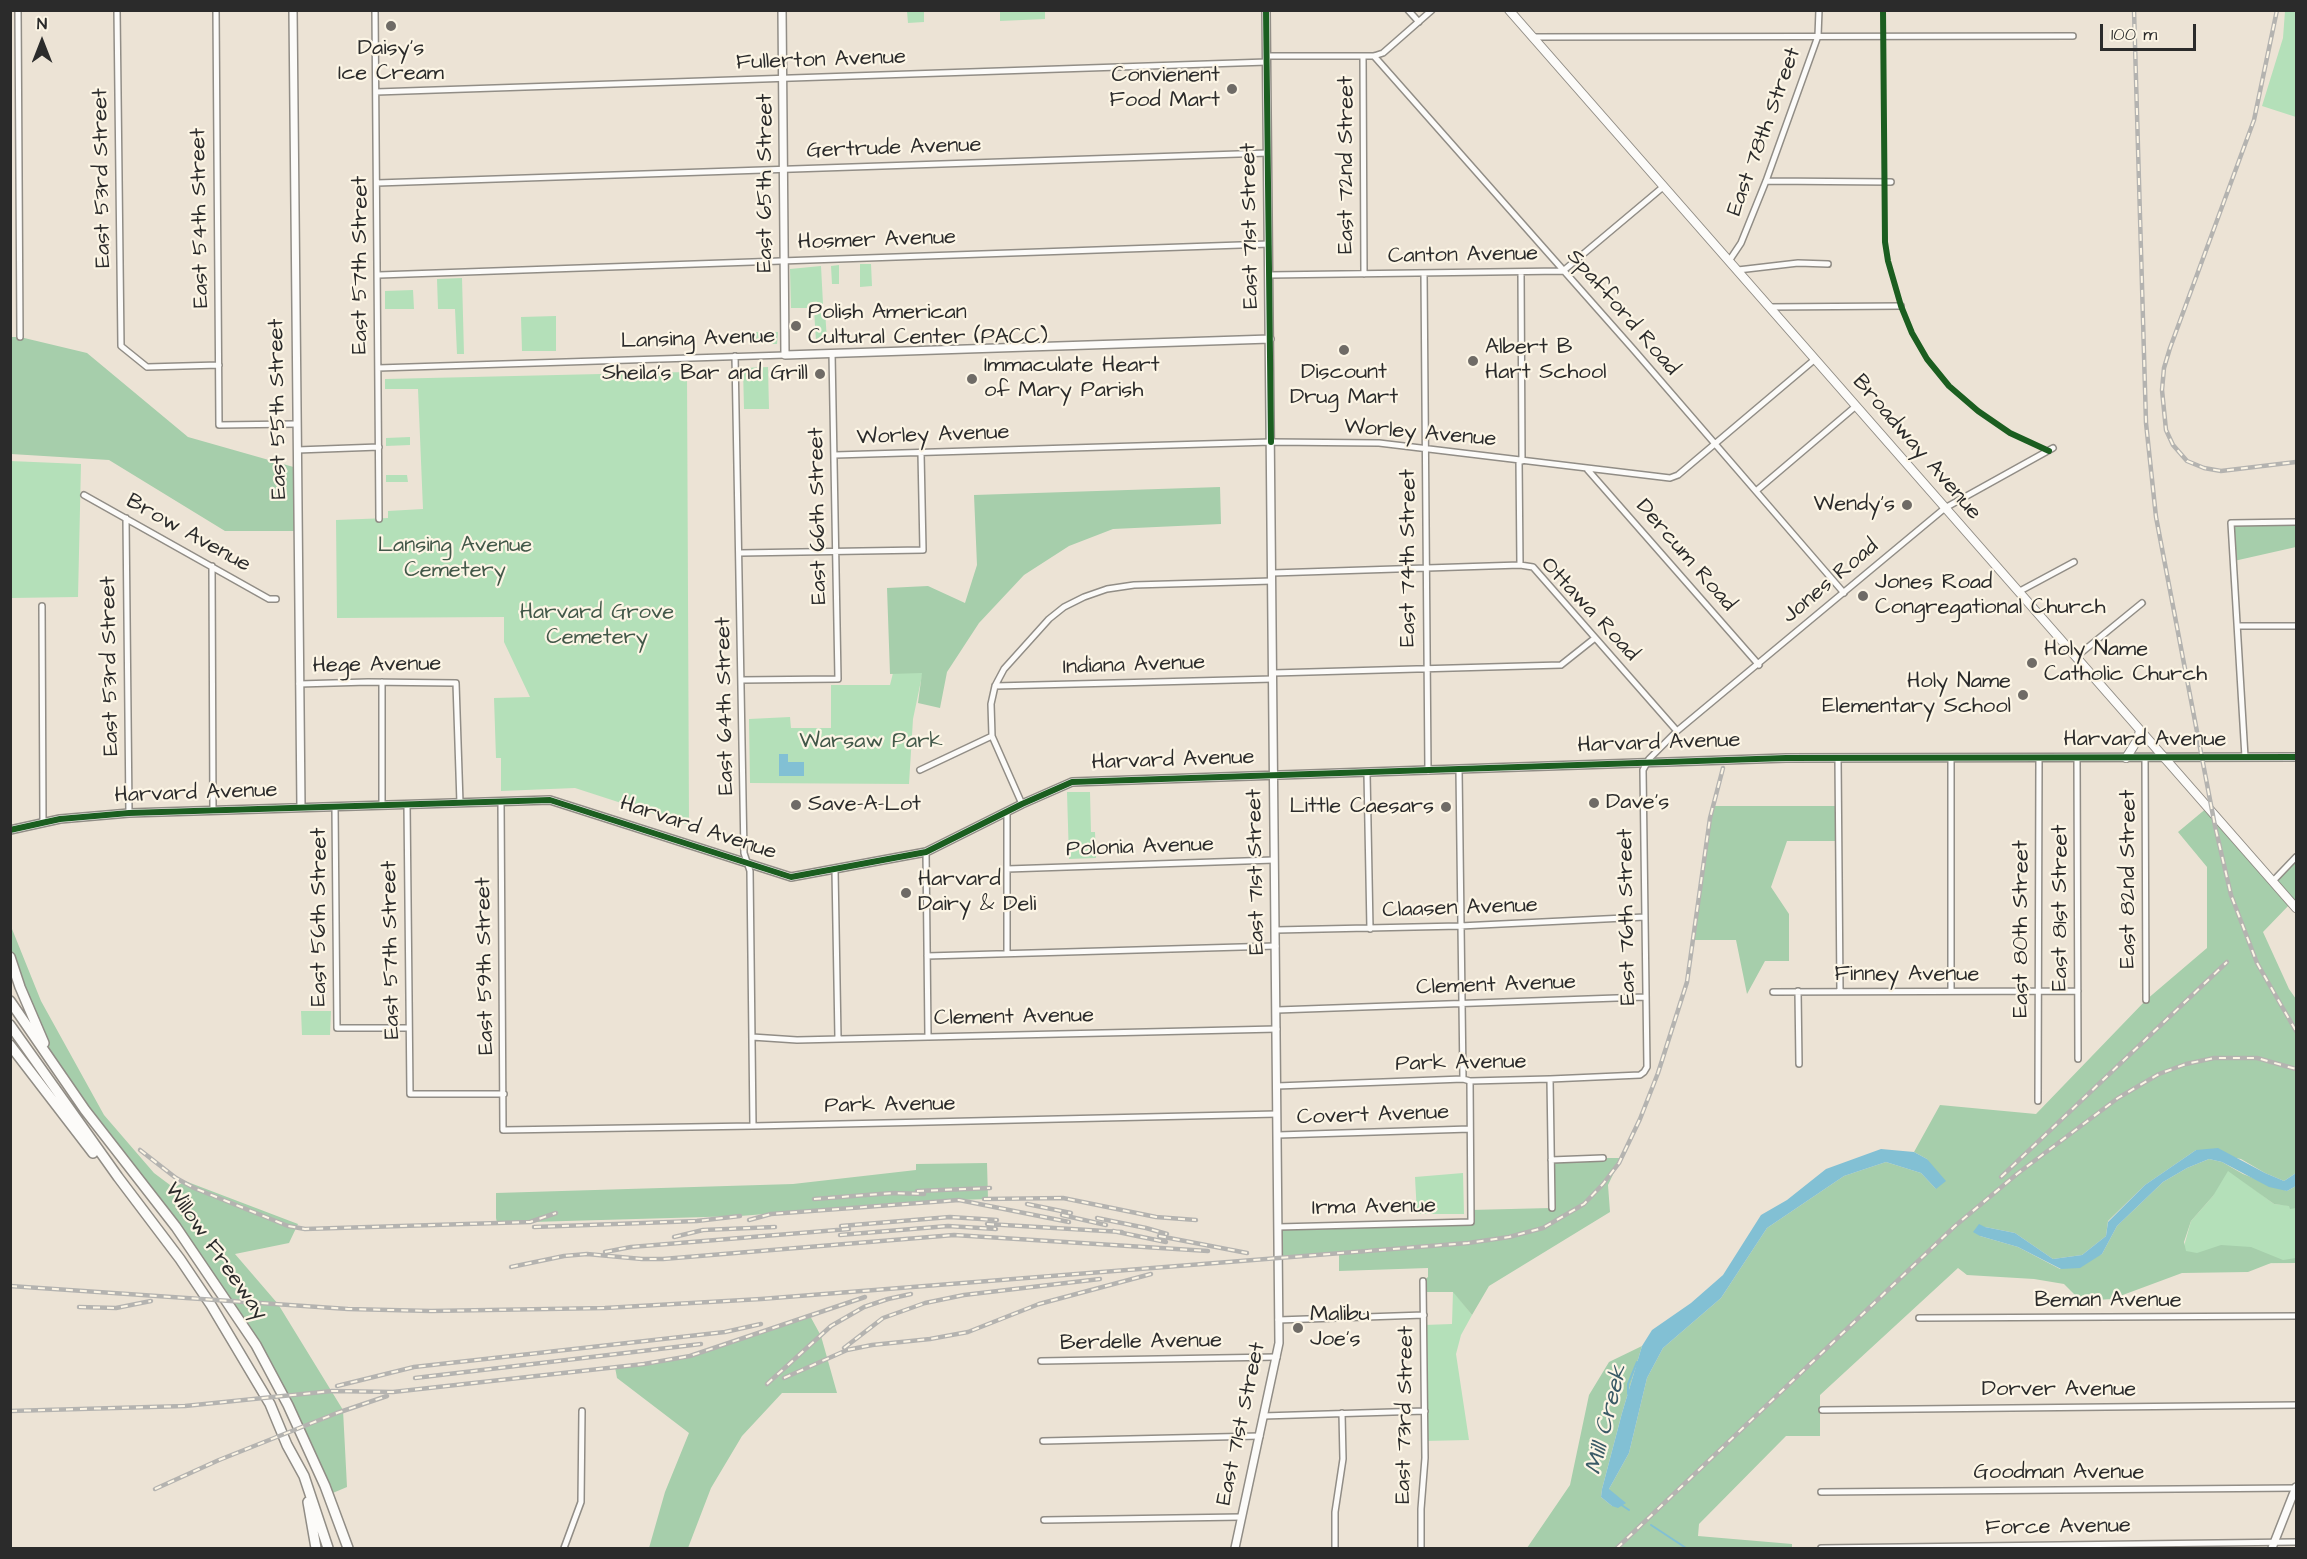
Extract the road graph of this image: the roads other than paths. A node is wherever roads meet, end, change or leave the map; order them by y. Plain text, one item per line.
1 (18, 10) edge
2 (117, 10) edge
3 (216, 10) edge
4 (293, 10) edge
5 (375, 10) edge
6 (782, 10) edge
7 (1266, 10) edge
8 (1408, 10) edge
9 (1432, 10) edge
10 (1509, 10) edge
11 (1819, 10) edge
12 (1419, 22) junction
13 (1533, 36) junction
14 (1818, 36) junction
15 (2073, 36) dead end
16 (1363, 56) junction
17 (1374, 56) junction
18 (1267, 59) junction
19 (783, 79) junction
20 (376, 92) junction
21 (1268, 153) junction
22 (783, 169) junction
23 (1766, 181) junction
24 (1892, 182) dead end
25 (378, 183) junction
26 (1663, 187) junction
27 (1269, 244) junction
28 (784, 260) junction
29 (1730, 261) junction
30 (1828, 264) dead end
31 (1738, 270) junction
32 (1563, 271) junction
33 (1521, 272) junction
34 (1424, 273) junction
35 (1364, 274) junction
36 (379, 275) junction
37 (1269, 275) junction
38 (1901, 306) dead end
39 (1768, 307) junction
40 (20, 337) dead end
41 (1270, 339) junction
42 (832, 353) junction
43 (785, 355) junction
44 (735, 356) junction
45 (1814, 360) junction
46 (219, 365) junction
47 (378, 368) junction
48 (1856, 406) junction
49 (296, 424) junction
50 (1271, 442) junction
51 (1714, 443) junction
52 (379, 447) junction
53 (1425, 448) junction
54 (2053, 448) dead end
55 (297, 450) junction
56 (921, 453) junction
57 (835, 455) junction
58 (1520, 460) junction
59 (1587, 468) junction
60 (1756, 491) junction
61 (84, 495) dead end
62 (1945, 508) junction
63 (126, 518) junction
64 (379, 519) dead end
65 (2296, 522) edge
66 (836, 552) junction
67 (740, 553) junction
68 (2074, 562) dead end
69 (1520, 565) junction
70 (212, 566) junction
71 (1425, 568) junction
72 (1272, 573) junction
73 (1272, 581) junction
74 (2020, 591) junction
75 (1844, 593) junction
76 (276, 599) dead end
77 (2142, 603) dead end
78 (42, 606) dead end
79 (2238, 626) junction
80 (2296, 626) edge
81 (1595, 638) junction
82 (2076, 657) junction
83 (1759, 664) junction
84 (1426, 667) junction
85 (1273, 676) junction
86 (741, 680) junction
87 (381, 682) junction
88 (299, 684) junction
89 (995, 686) junction
90 (2140, 730) junction
91 (1677, 731) junction
92 (992, 736) junction
93 (2246, 757) junction
94 (2296, 757) edge
95 (1838, 758) junction
96 (1951, 758) junction
97 (2039, 758) junction
98 (2077, 758) junction
99 (2126, 758) junction
100 (2145, 758) junction
101 (2165, 758) junction
102 (1646, 762) junction
103 (920, 770) dead end
104 (1459, 770) junction
105 (1428, 771) junction
106 (1367, 773) junction
107 (1274, 776) junction
108 (501, 802) junction
109 (460, 803) junction
110 (407, 804) junction
111 (1022, 804) junction
112 (381, 805) junction
113 (301, 807) junction
114 (335, 807) junction
115 (213, 811) junction
116 (1007, 811) junction
117 (129, 813) junction
118 (43, 822) junction
119 (10, 830) edge
120 (926, 852) junction
121 (2296, 857) edge
122 (1274, 860) junction
123 (748, 864) junction
124 (1007, 868) junction
125 (835, 870) junction
126 (2273, 881) junction
127 (2296, 908) edge
128 (1645, 917) junction
129 (1460, 926) junction
130 (1370, 929) junction
131 (1276, 930) junction
132 (1276, 946) junction
133 (1007, 952) junction
134 (927, 956) junction
135 (10, 957) edge
136 (1798, 991) junction
137 (1840, 991) junction
138 (1951, 991) junction
139 (2039, 991) junction
140 (2078, 991) junction
141 (1773, 992) dead end
142 (1645, 997) junction
143 (2146, 1000) dead end
144 (10, 1001) edge
145 (1463, 1004) junction
146 (1277, 1010) junction
147 (10, 1025) edge
148 (410, 1028) junction
149 (1277, 1029) junction
150 (752, 1037) junction
151 (928, 1037) junction
152 (838, 1038) junction
153 (10, 1045) edge
154 (2078, 1059) dead end
155 (52, 1062) junction
156 (1799, 1064) dead end
157 (1644, 1072) joint
158 (1550, 1078) junction
159 (1463, 1079) junction
160 (1470, 1081) junction
161 (1277, 1086) junction
162 (504, 1094) junction
163 (2038, 1101) dead end
164 (1277, 1114) junction
165 (753, 1126) junction
166 (1470, 1129) junction
167 (503, 1130) joint
168 (1278, 1136) junction
169 (1603, 1158) dead end
170 (1551, 1160) junction
171 (118, 1177) junction
172 (1552, 1208) dead end
173 (1278, 1227) junction
174 (1423, 1281) dead end
175 (1424, 1315) junction
176 (2296, 1316) edge
177 (1919, 1318) dead end
178 (1278, 1320) junction
179 (1277, 1357) junction
180 (1041, 1361) dead end
181 (2296, 1405) edge
182 (1822, 1410) dead end
183 (582, 1411) dead end
184 (1425, 1411) junction
185 (1342, 1413) junction
186 (1263, 1416) junction
187 (1260, 1436) junction
188 (1043, 1441) dead end
189 (304, 1476) junction
190 (2296, 1488) edge
191 (1821, 1492) dead end
192 (1241, 1517) junction
193 (1044, 1520) dead end
194 (2296, 1542) edge
195 (2274, 1545) edge
196 (316, 1548) edge
197 (328, 1548) edge
198 (349, 1548) edge
199 (564, 1548) edge
200 (1234, 1548) edge
201 (1335, 1548) edge
202 (1420, 1548) edge
203 (1821, 1548) edge

1 - 40 street
2 - 46 street, East 53rd Street
3 - 46 street, East 54th Street
4 - 49 main road, East 55th Street
5 - 20 street, East 57th Street
6 - 19 main road, East 65th Street
7 - 18 main road, East 71st Street
8 - 12 street
9 - 12 street
10 - 13 main road, Broadway Avenue
11 - 14 street, East 78th Street
12 - 17 street
13 - 14 street
13 - 26 main road, Broadway Avenue
14 - 15 street
14 - 23 street, East 78th Street
16 - 17 street, Fullerton Avenue
16 - 18 street, Fullerton Avenue
16 - 35 street, East 72nd Street
17 - 32 street, Spafford Road
18 - 19 street, Fullerton Avenue
18 - 21 main road, East 71st Street
19 - 20 street, Fullerton Avenue
19 - 22 main road, East 65th Street
20 - 25 street, East 57th Street
21 - 22 street, Gertrude Avenue
21 - 27 main road, East 71st Street
22 - 25 street, Gertrude Avenue
22 - 28 main road, East 65th Street
23 - 24 street
23 - 29 street, East 78th Street
25 - 36 street, East 57th Street
26 - 29 main road, Broadway Avenue
26 - 32 street, Canton Avenue
27 - 28 street, Hosmer Avenue
27 - 37 main road, East 71st Street
28 - 36 street, Hosmer Avenue
28 - 43 main road, East 65th Street
29 - 31 main road, Broadway Avenue
30 - 31 street
31 - 39 main road, Broadway Avenue
32 - 33 street, Canton Avenue
32 - 51 street, Spafford Road
33 - 34 street, Canton Avenue
33 - 58 street
34 - 35 street, Canton Avenue
34 - 53 street, East 74th Street
35 - 37 street, Canton Avenue
36 - 47 street, East 57th Street
37 - 41 main road, East 71st Street
38 - 39 street
39 - 45 main road, Broadway Avenue
41 - 42 main road, Lansing Avenue
41 - 50 main road, East 71st Street
42 - 43 main road, Lansing Avenue
42 - 57 street, East 66th Street
43 - 44 street, Lansing Avenue
44 - 47 street, Lansing Avenue
44 - 67 street, East 64th Street
45 - 48 main road, Broadway Avenue
45 - 51 street, Worley Avenue
46 - 49 street, East 54th Street
47 - 52 street, East 57th Street
48 - 60 street
48 - 62 main road, Broadway Avenue
49 - 55 main road, East 55th Street
50 - 53 street, Worley Avenue
50 - 56 street, Worley Avenue
50 - 72 main road, East 71st Street
51 - 59 street, Worley Avenue
51 - 60 street, Spafford Road
52 - 55 street
52 - 64 street, East 57th Street
53 - 58 street, Worley Avenue
53 - 71 street, East 74th Street
54 - 62 street, Jones Road
55 - 88 main road, East 55th Street
56 - 57 street, Worley Avenue
56 - 66 street
57 - 66 street, East 66th Street
58 - 59 street, Worley Avenue
58 - 69 street
59 - 83 street, Dercum Road
60 - 75 street, Spafford Road
61 - 63 street, Brow Avenue
62 - 74 main road, Broadway Avenue
62 - 75 street, Jones Road
63 - 70 street, Brow Avenue
63 - 117 street, East 53rd Street
65 - 79 street
66 - 67 street
66 - 86 street, East 66th Street
67 - 86 street, East 64th Street
68 - 74 street
69 - 71 street, Ottawa Road
69 - 81 street, Ottawa Road
70 - 76 street, Brow Avenue
70 - 115 street
71 - 72 street, Ottawa Road
71 - 84 street, East 74th Street
72 - 73 main road, East 71st Street
73 - 85 main road, East 71st Street
73 - 89 street
74 - 82 main road, Broadway Avenue
75 - 83 street, Jones Road
77 - 82 street
78 - 118 street
79 - 80 street
79 - 93 street
81 - 84 street, Indiana Avenue
81 - 91 street, Ottawa Road
82 - 90 main road, Broadway Avenue
83 - 91 street, Jones Road
84 - 85 street, Indiana Avenue
84 - 105 street, East 74th Street
85 - 89 street, Indiana Avenue
85 - 107 main road, East 71st Street
86 - 123 street, East 64th Street
87 - 88 street, Hege Avenue
87 - 109 street, Hege Avenue
87 - 112 street
88 - 113 main road, East 55th Street
89 - 92 street
90 - 99 main road
90 - 101 main road, Broadway Avenue
91 - 102 street, Jones Road
92 - 103 street
92 - 111 street
93 - 94 main road, Harvard Avenue
93 - 101 main road, Harvard Avenue
95 - 96 main road, Harvard Avenue
95 - 102 main road, Harvard Avenue
95 - 137 street
96 - 97 main road, Harvard Avenue
96 - 138 street
97 - 98 main road, Harvard Avenue
97 - 139 street, East 80th Street
98 - 99 main road, Harvard Avenue
98 - 140 street, East 81st Street
99 - 100 main road, Harvard Avenue
100 - 101 main road, Harvard Avenue
100 - 143 street, East 82nd Street
101 - 126 main road, Broadway Avenue
102 - 104 main road, Harvard Avenue
102 - 128 street, East 76th Street
104 - 105 main road, Harvard Avenue
104 - 129 street
105 - 106 main road, Harvard Avenue
106 - 107 main road, Harvard Avenue
106 - 130 street
107 - 111 main road, Harvard Avenue
107 - 122 main road, East 71st Street
108 - 109 main road, Harvard Avenue
108 - 123 main road, Harvard Avenue
108 - 162 street, East 59th Street
109 - 110 main road, Harvard Avenue
110 - 112 main road, Harvard Avenue
110 - 148 street, East 57th Street
111 - 116 main road, Harvard Avenue
112 - 114 main road, Harvard Avenue
113 - 114 main road, Harvard Avenue
113 - 115 main road, Harvard Avenue
114 - 148 street, East 56th Street
115 - 117 main road, Harvard Avenue
116 - 120 main road, Harvard Avenue
116 - 124 street
117 - 118 main road, Harvard Avenue
118 - 119 main road, Harvard Avenue
120 - 125 main road, Harvard Avenue
120 - 134 street
121 - 126 street
122 - 124 street, Polonia Avenue
122 - 131 main road, East 71st Street
123 - 125 main road, Harvard Avenue
123 - 150 street, East 64th Street
124 - 133 street
125 - 152 street
126 - 127 main road, Broadway Avenue
128 - 129 street, Claasen Avenue
128 - 142 street, East 76th Street
129 - 130 street, Claasen Avenue
129 - 145 street
130 - 131 street, Claasen Avenue
131 - 132 main road, East 71st Street
132 - 133 street
132 - 146 main road, East 71st Street
133 - 134 street
134 - 151 street
135 - 155 highway
136 - 137 street, Finney Avenue
136 - 141 street, Finney Avenue
136 - 156 street
137 - 138 street, Finney Avenue
138 - 139 street, Finney Avenue
139 - 140 street, Finney Avenue
139 - 163 street, East 80th Street
140 - 154 street, East 81st Street
142 - 145 street, Clement Avenue
142 - 157 street, East 76th Street
144 - 155 highway, Willow Freeway
145 - 146 street, Clement Avenue
145 - 159 street
146 - 149 main road, East 71st Street
147 - 171 highway, Willow Freeway
148 - 162 street, East 57th Street
149 - 151 street, Clement Avenue
149 - 161 main road, East 71st Street
150 - 152 street, Clement Avenue
150 - 165 street, East 64th Street
151 - 152 street, Clement Avenue
153 - 171 highway
155 - 198 highway, Willow Freeway
157 - 158 street, Park Avenue
158 - 160 street, Park Avenue
158 - 170 street
159 - 160 street, Park Avenue
159 - 161 street, Park Avenue
160 - 166 street
161 - 164 main road, East 71st Street
162 - 167 street, East 59th Street
164 - 165 street, Park Avenue
164 - 168 main road, East 71st Street
165 - 167 street, Park Avenue
166 - 168 street, Covert Avenue
166 - 173 street, Irma Avenue
168 - 173 main road, East 71st Street
169 - 170 street
170 - 172 street
171 - 189 highway, Willow Freeway
173 - 178 main road, East 71st Street
174 - 175 street, East 73rd Street
175 - 178 street
175 - 184 street, East 73rd Street
176 - 177 street, Beman Avenue
178 - 179 main road, East 71st Street
179 - 180 street, Berdelle Avenue
179 - 186 main road, East 71st Street
181 - 182 street, Dorver Avenue
183 - 199 street
184 - 185 street
184 - 202 street, East 73rd Street
185 - 186 street
185 - 201 street
186 - 187 main road, East 71st Street
187 - 188 street
187 - 192 main road, East 71st Street
189 - 196 highway
189 - 197 highway, Willow Freeway
190 - 191 street, Goodman Avenue
190 - 195 main road
192 - 193 street
192 - 200 main road, East 71st Street
194 - 195 street, Force Avenue
195 - 203 street, Force Avenue

